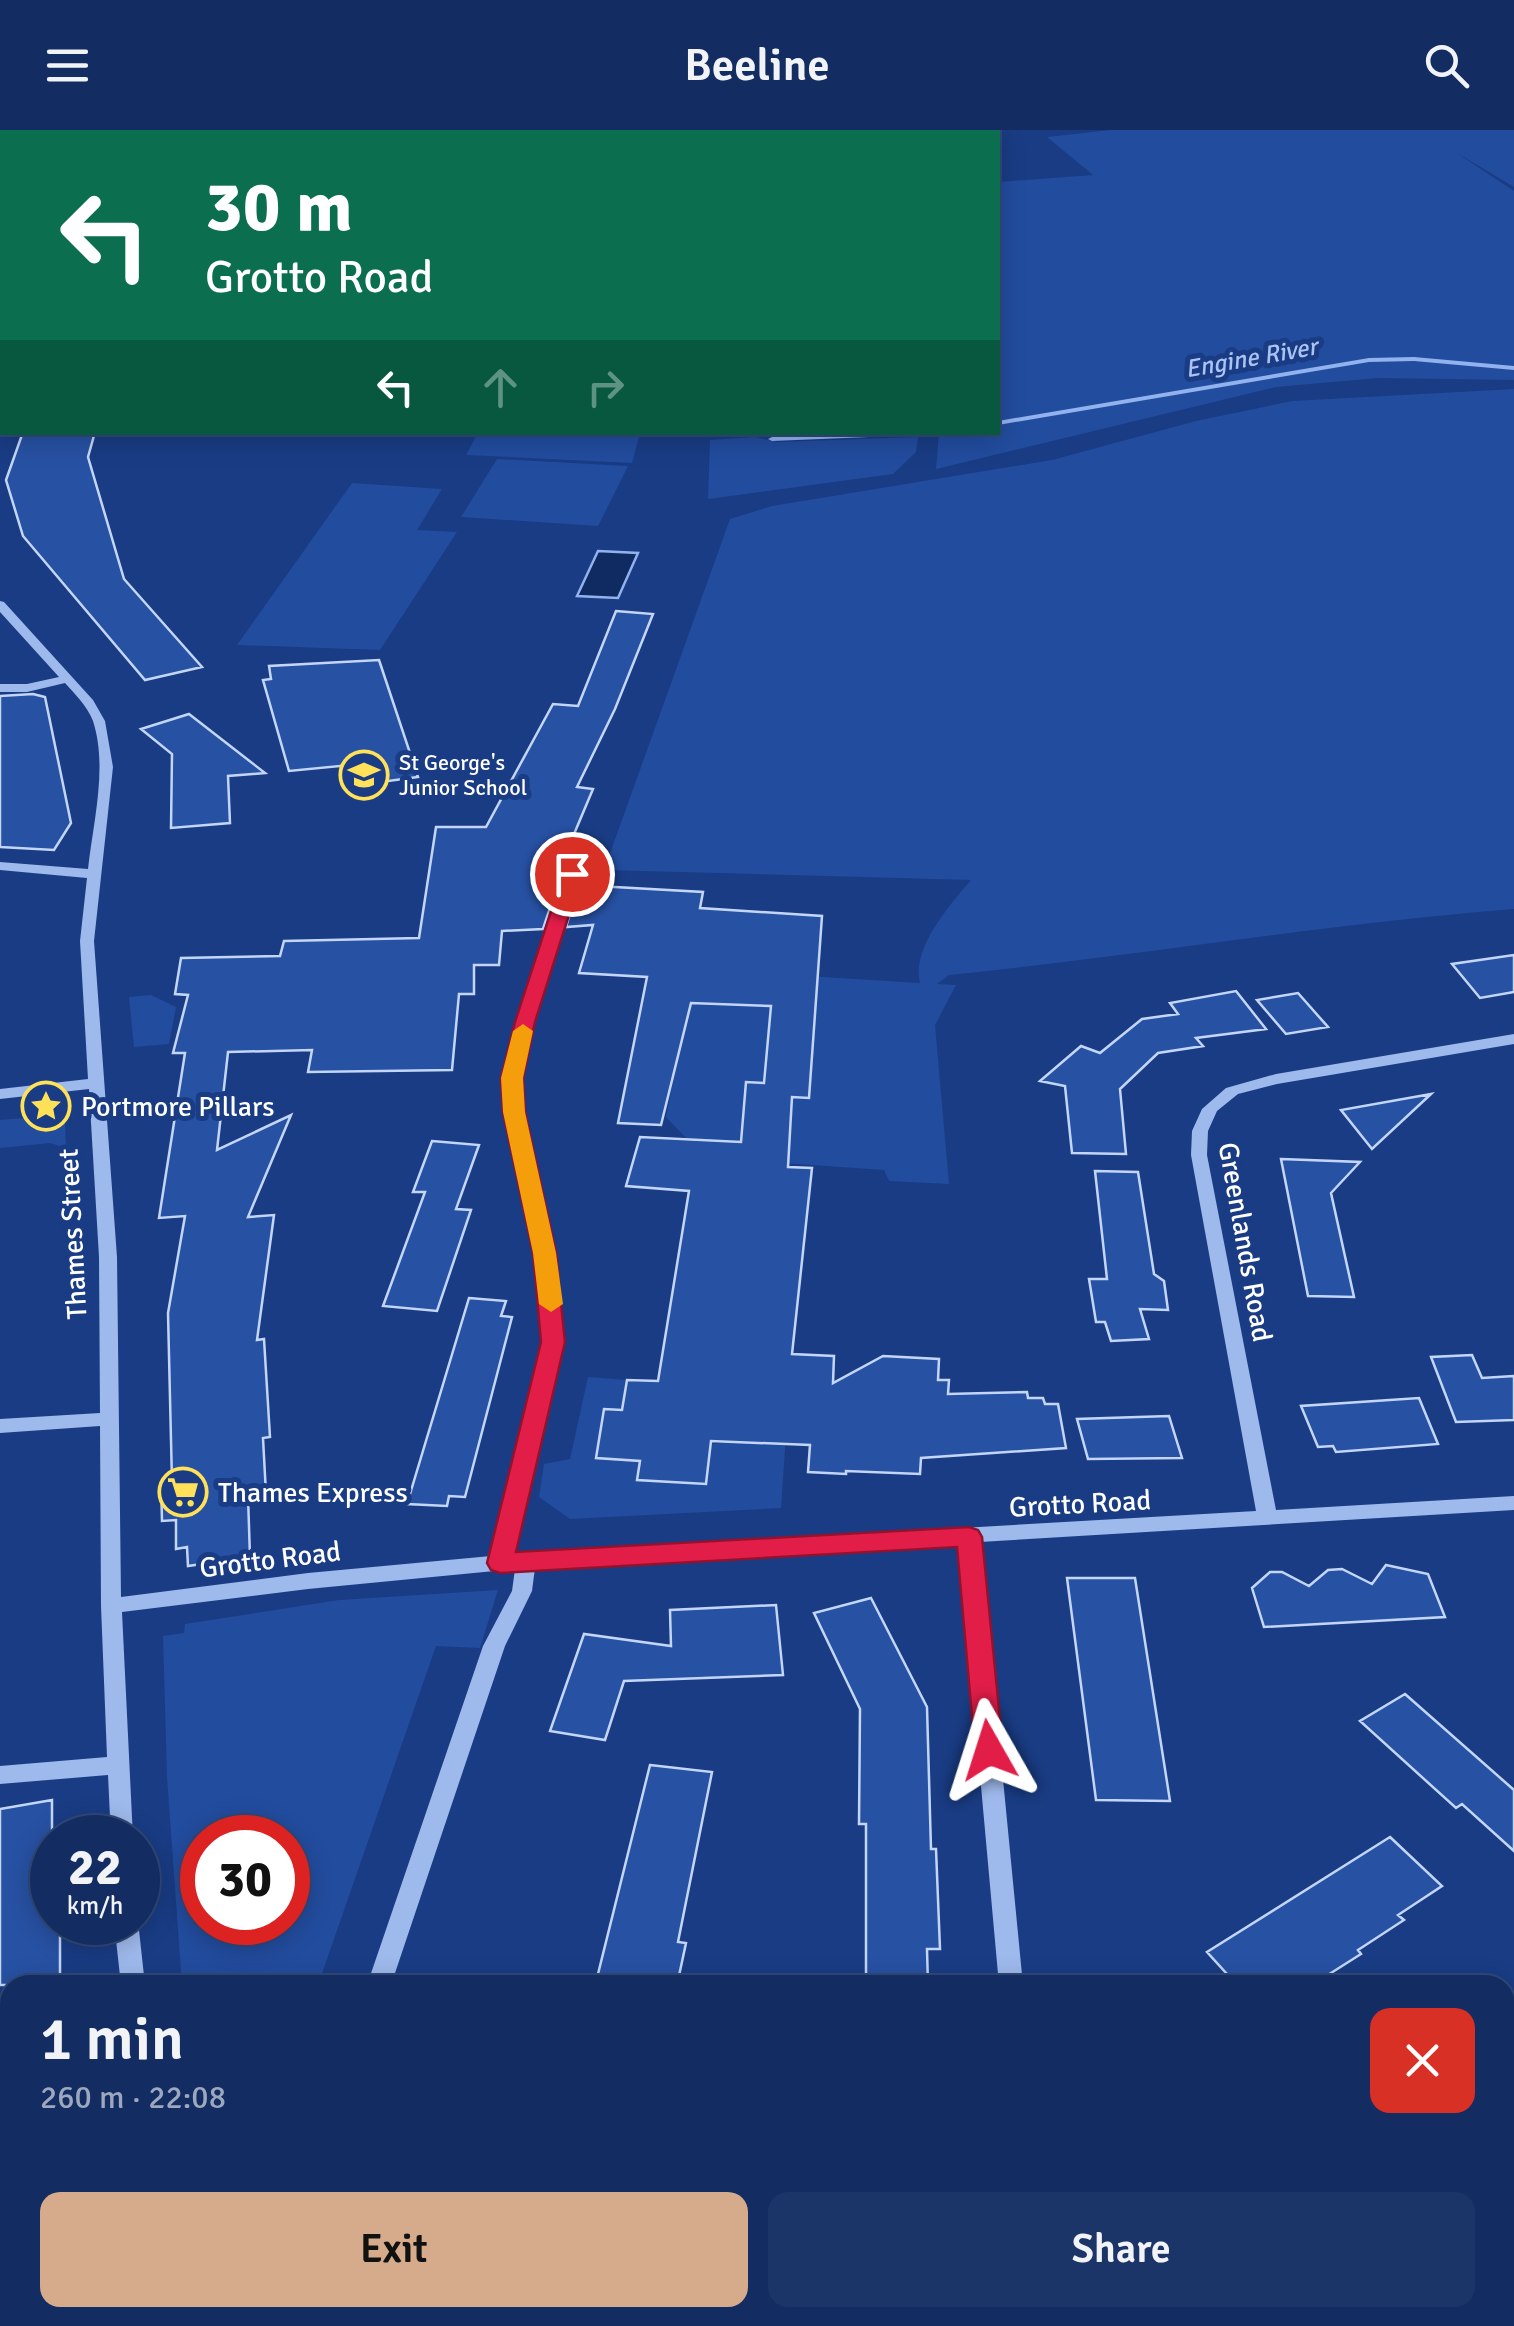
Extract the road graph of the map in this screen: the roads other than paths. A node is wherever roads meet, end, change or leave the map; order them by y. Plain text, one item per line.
1 (0, 605) edge
2 (68, 678) junction
3 (0, 688) edge
4 (0, 866) edge
5 (95, 874) junction
6 (572, 874) dead end
7 (1514, 1040) edge
8 (96, 1084) junction
9 (0, 1094) edge
10 (111, 1419) junction
11 (0, 1426) edge
12 (1514, 1504) edge
13 (1268, 1519) junction
14 (969, 1537) junction
15 (526, 1561) junction
16 (500, 1563) junction
17 (111, 1606) junction
18 (118, 1765) junction
19 (0, 1775) edge
20 (121, 1815) edge
21 (129, 1945) edge
22 (132, 1975) edge
23 (382, 1975) edge
24 (1010, 1975) edge

1 - 2 street, Thames Street
2 - 3 street
2 - 5 street, Thames Street
4 - 5 street
5 - 8 street, Thames Street
6 - 16 street
7 - 13 street, Greenlands Road
8 - 9 street
8 - 10 street, Thames Street
10 - 11 street
10 - 17 street, Thames Street
12 - 13 street, Grotto Road
13 - 14 street, Grotto Road
14 - 15 street, Grotto Road
14 - 24 street
15 - 16 street, Grotto Road
15 - 23 street
16 - 17 street, Grotto Road
17 - 18 street, Thames Street
18 - 19 street
18 - 20 street, Thames Street
21 - 22 street

